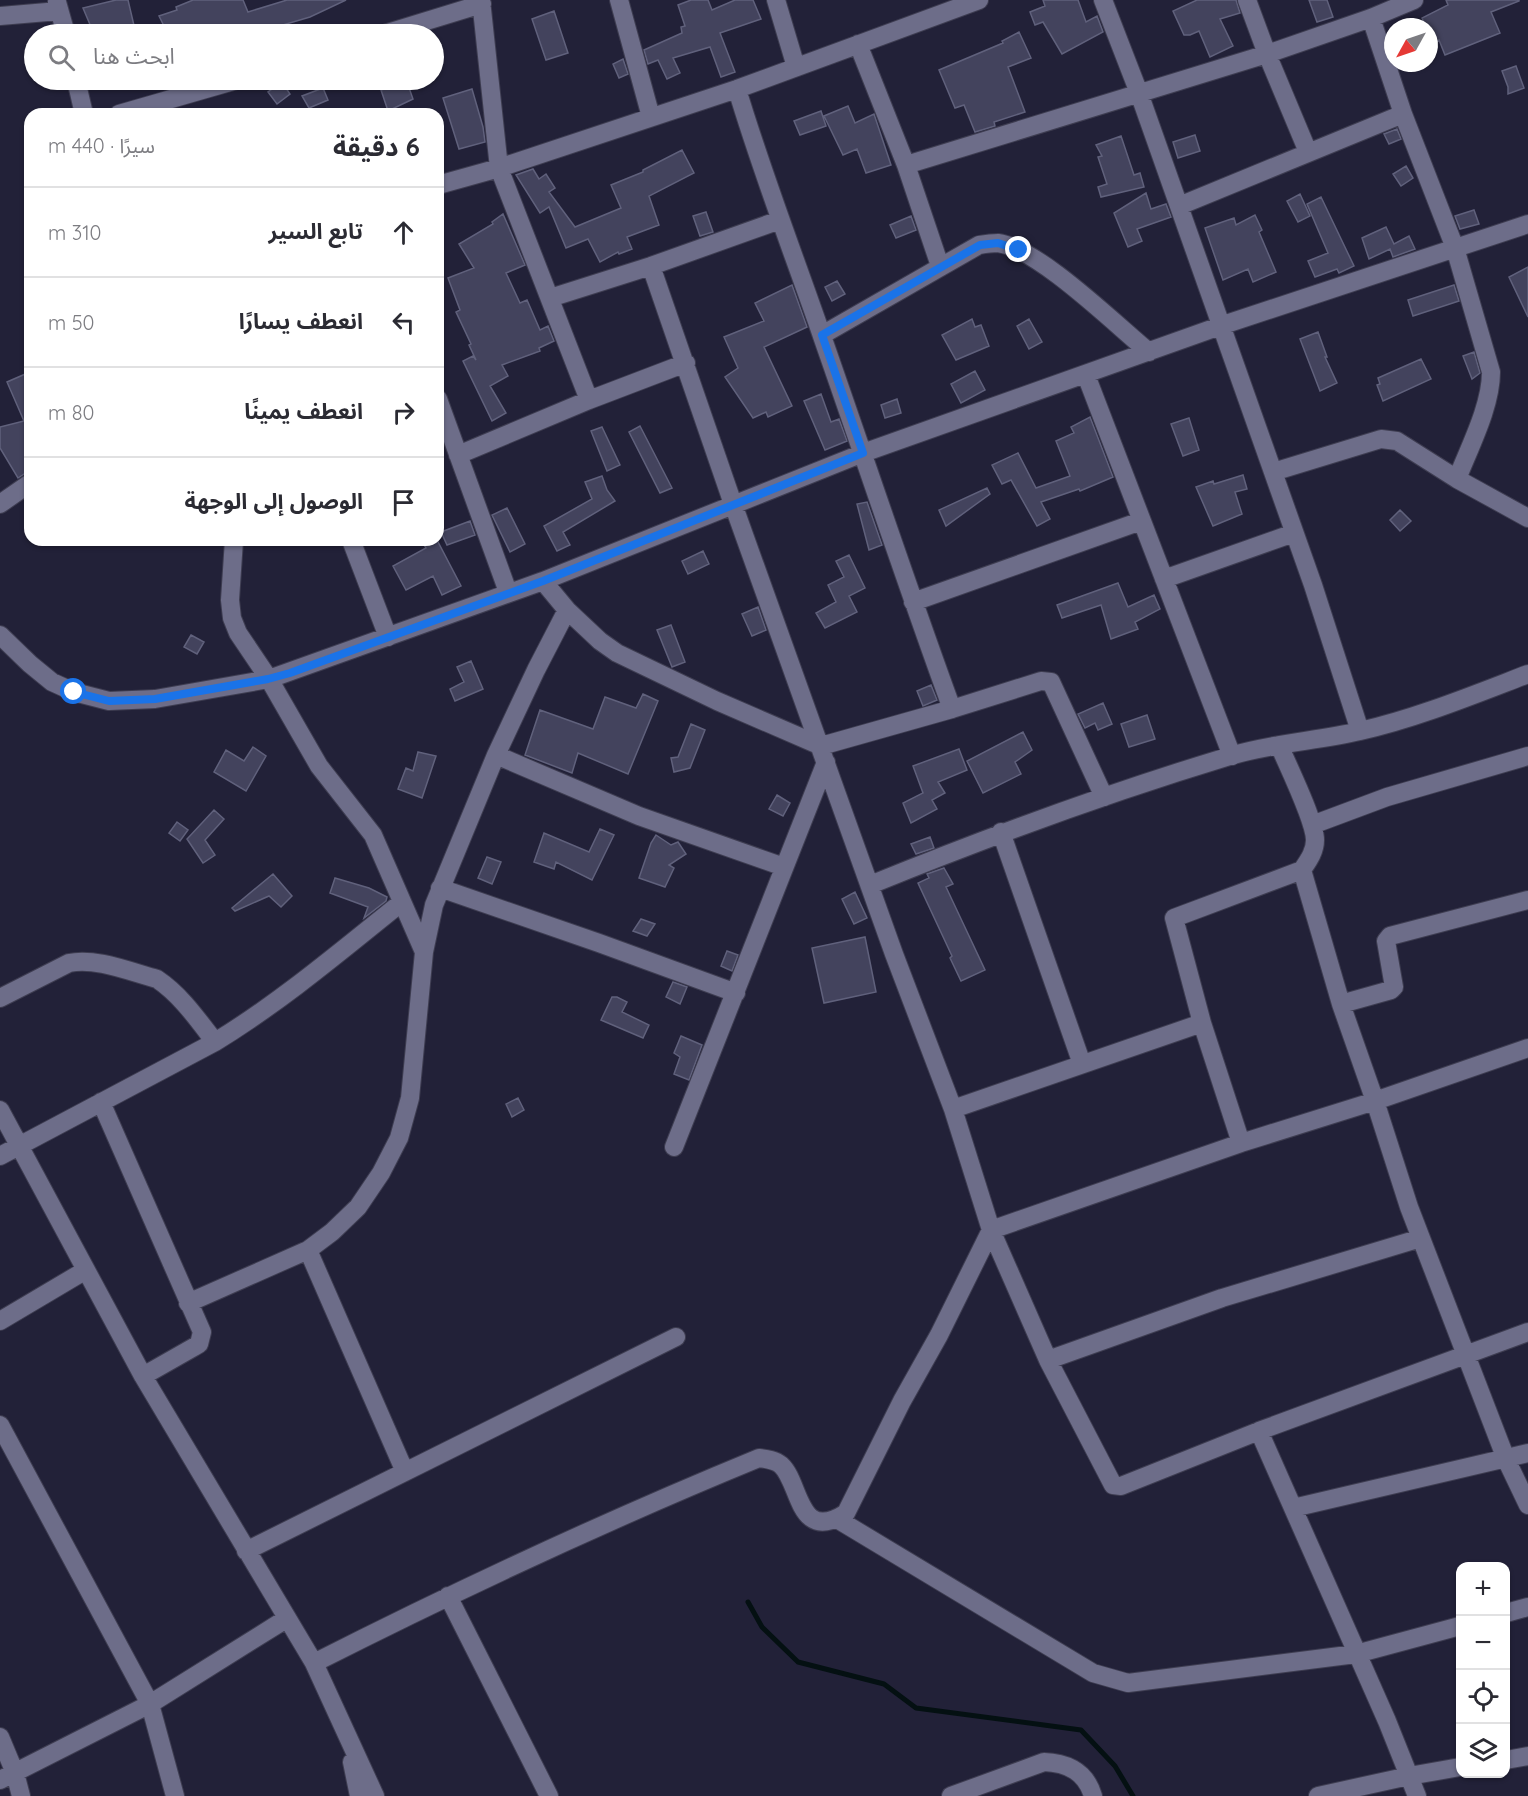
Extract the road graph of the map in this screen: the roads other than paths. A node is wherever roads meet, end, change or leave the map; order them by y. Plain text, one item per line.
1 (619, 0) edge
2 (776, 0) edge
3 (979, 0) edge
4 (1103, 0) edge
5 (1247, 0) edge
6 (1414, 0) edge
7 (481, 2) edge
8 (952, 4) edge
9 (1391, 5) edge
10 (58, 6) edge
11 (0, 16) edge
12 (1371, 18) junction
13 (63, 24) edge
14 (414, 24) edge
15 (858, 44) junction
16 (1267, 54) junction
17 (796, 67) junction
18 (737, 88) junction
19 (78, 90) edge
20 (202, 90) edge
21 (1139, 93) junction
22 (83, 108) edge
23 (140, 108) edge
24 (1403, 114) junction
25 (651, 117) junction
26 (1308, 152) junction
27 (906, 165) junction
28 (499, 168) junction
29 (444, 183) edge
30 (1179, 206) junction
31 (780, 220) junction
32 (1528, 224) edge
33 (1455, 248) junction
34 (651, 266) junction
35 (940, 266) junction
36 (550, 298) junction
37 (1220, 326) junction
38 (822, 335) junction
39 (1149, 352) junction
40 (686, 363) junction
41 (1086, 375) junction
42 (589, 400) junction
43 (444, 416) edge
44 (863, 453) junction
45 (458, 455) junction
46 (1273, 472) junction
47 (1457, 478) junction
48 (24, 487) edge
49 (0, 504) edge
50 (733, 504) junction
51 (1528, 518) edge
52 (1142, 521) junction
53 (1294, 533) junction
54 (234, 546) edge
55 (353, 546) edge
56 (1164, 579) junction
57 (543, 581) junction
58 (507, 592) junction
59 (913, 602) junction
60 (567, 610) junction
61 (0, 634) edge
62 (388, 637) junction
63 (1528, 674) edge
64 (268, 679) junction
65 (952, 709) junction
66 (1360, 731) junction
67 (1279, 745) junction
68 (824, 754) junction
69 (496, 755) junction
70 (1232, 756) junction
71 (1528, 756) edge
72 (1104, 797) junction
73 (1312, 825) junction
74 (1001, 832) junction
75 (784, 867) junction
76 (1302, 870) junction
77 (870, 885) junction
78 (440, 888) junction
79 (1528, 900) edge
80 (402, 902) junction
81 (424, 952) junction
82 (736, 993) junction
83 (0, 998) edge
84 (1341, 1004) junction
85 (1202, 1023) junction
86 (215, 1042) junction
87 (1528, 1048) edge
88 (1082, 1064) junction
89 (1375, 1101) junction
90 (101, 1102) junction
91 (953, 1109) junction
92 (0, 1110) edge
93 (1241, 1143) junction
94 (18, 1146) junction
95 (674, 1147) dead end
96 (0, 1156) edge
97 (991, 1230) junction
98 (1421, 1238) junction
99 (308, 1250) junction
100 (86, 1270) junction
101 (188, 1303) junction
102 (0, 1321) edge
103 (1528, 1332) edge
104 (676, 1337) dead end
105 (1466, 1354) junction
106 (1048, 1360) junction
107 (143, 1376) junction
108 (0, 1425) edge
109 (1259, 1431) junction
110 (1528, 1454) edge
111 (1506, 1459) junction
112 (405, 1472) junction
113 (1528, 1505) edge
114 (1293, 1508) junction
115 (837, 1519) junction
116 (246, 1551) junction
117 (448, 1596) junction
118 (1528, 1607) edge
119 (1510, 1612) edge
120 (286, 1619) junction
121 (1456, 1627) edge
122 (1356, 1654) junction
123 (314, 1663) junction
124 (150, 1704) junction
125 (346, 1734) junction
126 (0, 1737) edge
127 (1528, 1756) edge
128 (1510, 1759) edge
129 (1456, 1768) edge
130 (8, 1776) edge
131 (1409, 1776) junction
132 (21, 1796) edge
133 (175, 1796) edge
134 (359, 1796) edge
135 (375, 1796) edge
136 (549, 1796) edge
137 (951, 1796) edge
138 (1093, 1796) edge
139 (1318, 1796) edge
140 (1418, 1796) edge

1 - 25 street
2 - 17 street
3 - 8 street
4 - 21 street
5 - 16 street
6 - 9 street
7 - 14 street
7 - 28 street
8 - 15 street
9 - 12 street
10 - 11 street
10 - 13 street
12 - 16 street
12 - 24 street
15 - 17 street
15 - 27 street
16 - 21 street
16 - 26 street
17 - 18 street
18 - 25 street
18 - 31 street
19 - 22 street
20 - 23 street
21 - 27 street
21 - 30 street
24 - 26 street
24 - 33 street
25 - 28 street
26 - 30 street
27 - 35 street
28 - 29 street
28 - 36 street
30 - 37 street
31 - 34 street
31 - 38 street
32 - 33 street
33 - 37 street
33 - 47 street
34 - 36 street
34 - 40 street
35 - 38 street
35 - 39 street
36 - 42 street
37 - 39 street
37 - 46 street
38 - 44 street
39 - 41 street
40 - 42 street
40 - 50 street
41 - 44 street
41 - 52 street
42 - 45 street
43 - 45 street
44 - 50 street
44 - 59 street
45 - 58 street
46 - 47 street
46 - 53 street
47 - 51 street
48 - 49 street
50 - 57 street
50 - 68 street
52 - 56 street
52 - 59 street
53 - 56 street
53 - 66 street
54 - 64 street
55 - 62 street
56 - 70 street
57 - 58 street
57 - 60 street
58 - 62 street
59 - 65 street
60 - 68 street
60 - 69 street
61 - 64 street
62 - 64 street
63 - 66 street
64 - 80 street
65 - 68 street
65 - 72 street
66 - 67 street
67 - 70 street
67 - 73 street
68 - 75 street
68 - 77 street
69 - 75 street
69 - 78 street
70 - 72 street
71 - 73 street
72 - 74 street
73 - 76 street
74 - 77 street
74 - 88 street
75 - 82 street
76 - 84 street
76 - 85 street
77 - 91 street
78 - 81 street
78 - 82 street
79 - 84 street
80 - 81 street
80 - 86 street
81 - 99 street
82 - 95 street
83 - 86 street
84 - 89 street
85 - 88 street
85 - 93 street
86 - 90 street
87 - 89 street
88 - 91 street
89 - 93 street
89 - 98 street
90 - 94 street
90 - 101 street
91 - 97 street
92 - 94 street
93 - 97 street
94 - 96 street
94 - 100 street
97 - 106 street
97 - 115 street
98 - 105 street
98 - 106 street
99 - 101 street
99 - 112 street
100 - 102 street
100 - 107 street
101 - 107 street
103 - 105 street
104 - 112 street
105 - 109 street
105 - 111 street
106 - 109 street
107 - 116 street
108 - 124 street
109 - 114 street
110 - 111 street
111 - 113 street
111 - 114 street
112 - 116 street
114 - 122 street
115 - 117 street
115 - 122 street
116 - 120 street
117 - 123 street
117 - 136 street
118 - 119 street
120 - 123 street
120 - 124 street
121 - 122 street
122 - 131 street
123 - 125 street
124 - 130 street
124 - 133 street
125 - 134 street
125 - 135 street
126 - 130 street
127 - 128 street
129 - 131 street
130 - 132 street
131 - 139 street
131 - 140 street
137 - 138 street

